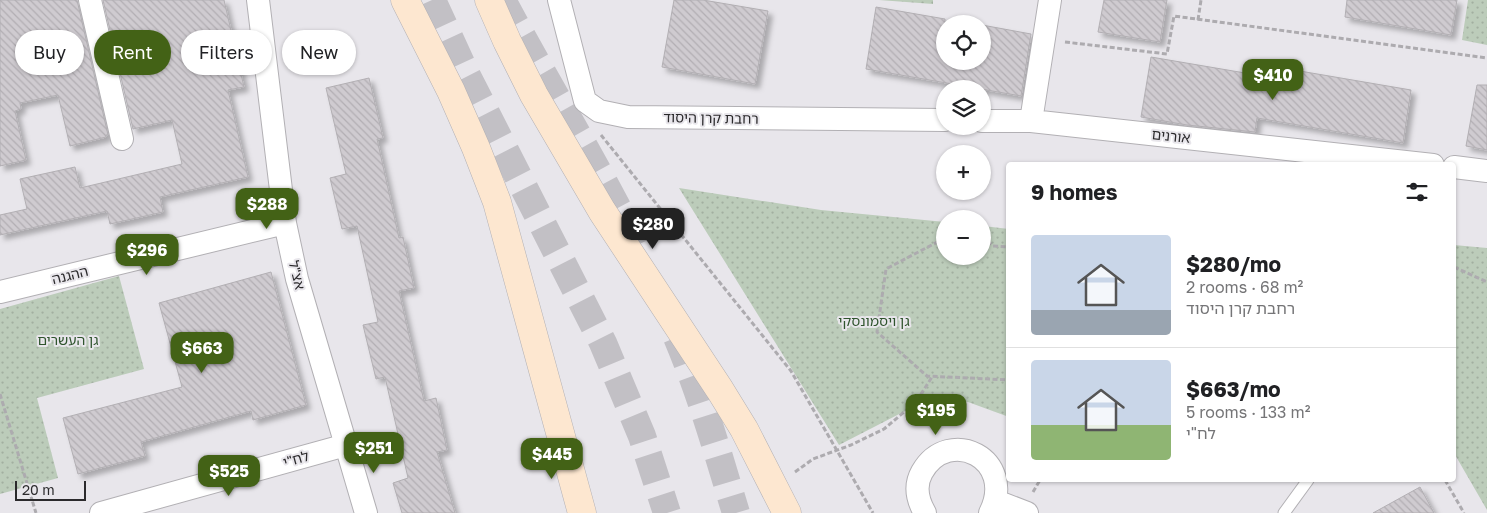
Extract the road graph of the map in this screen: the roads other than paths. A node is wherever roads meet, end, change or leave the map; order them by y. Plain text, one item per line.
1 (90, 0) edge
2 (258, 0) edge
3 (405, 0) edge
4 (489, 0) edge
5 (559, 0) edge
6 (1050, 0) edge
7 (936, 120) edge
8 (991, 121) edge
9 (1031, 121) junction
10 (122, 139) dead end
11 (1406, 162) edge
12 (1456, 167) edge
13 (1487, 171) edge
14 (285, 223) junction
15 (0, 292) edge
16 (346, 445) junction
17 (1307, 482) edge
18 (993, 507) edge
19 (102, 513) edge
20 (366, 513) edge
21 (582, 513) edge
22 (787, 513) edge
23 (925, 513) edge
24 (1027, 513) edge
25 (1284, 513) edge

1 - 10 street
2 - 14 street, אצ"ל
3 - 21 main road
4 - 22 main road
5 - 7 street, רחבת קרן היסוד
6 - 9 street
8 - 9 street
9 - 11 street, אורנים
12 - 13 street
14 - 15 street, ההגנה
14 - 16 street, אצ"ל
16 - 19 street, לח"י
16 - 20 street, אצ"ל
17 - 25 lane
18 - 23 street
18 - 24 street

